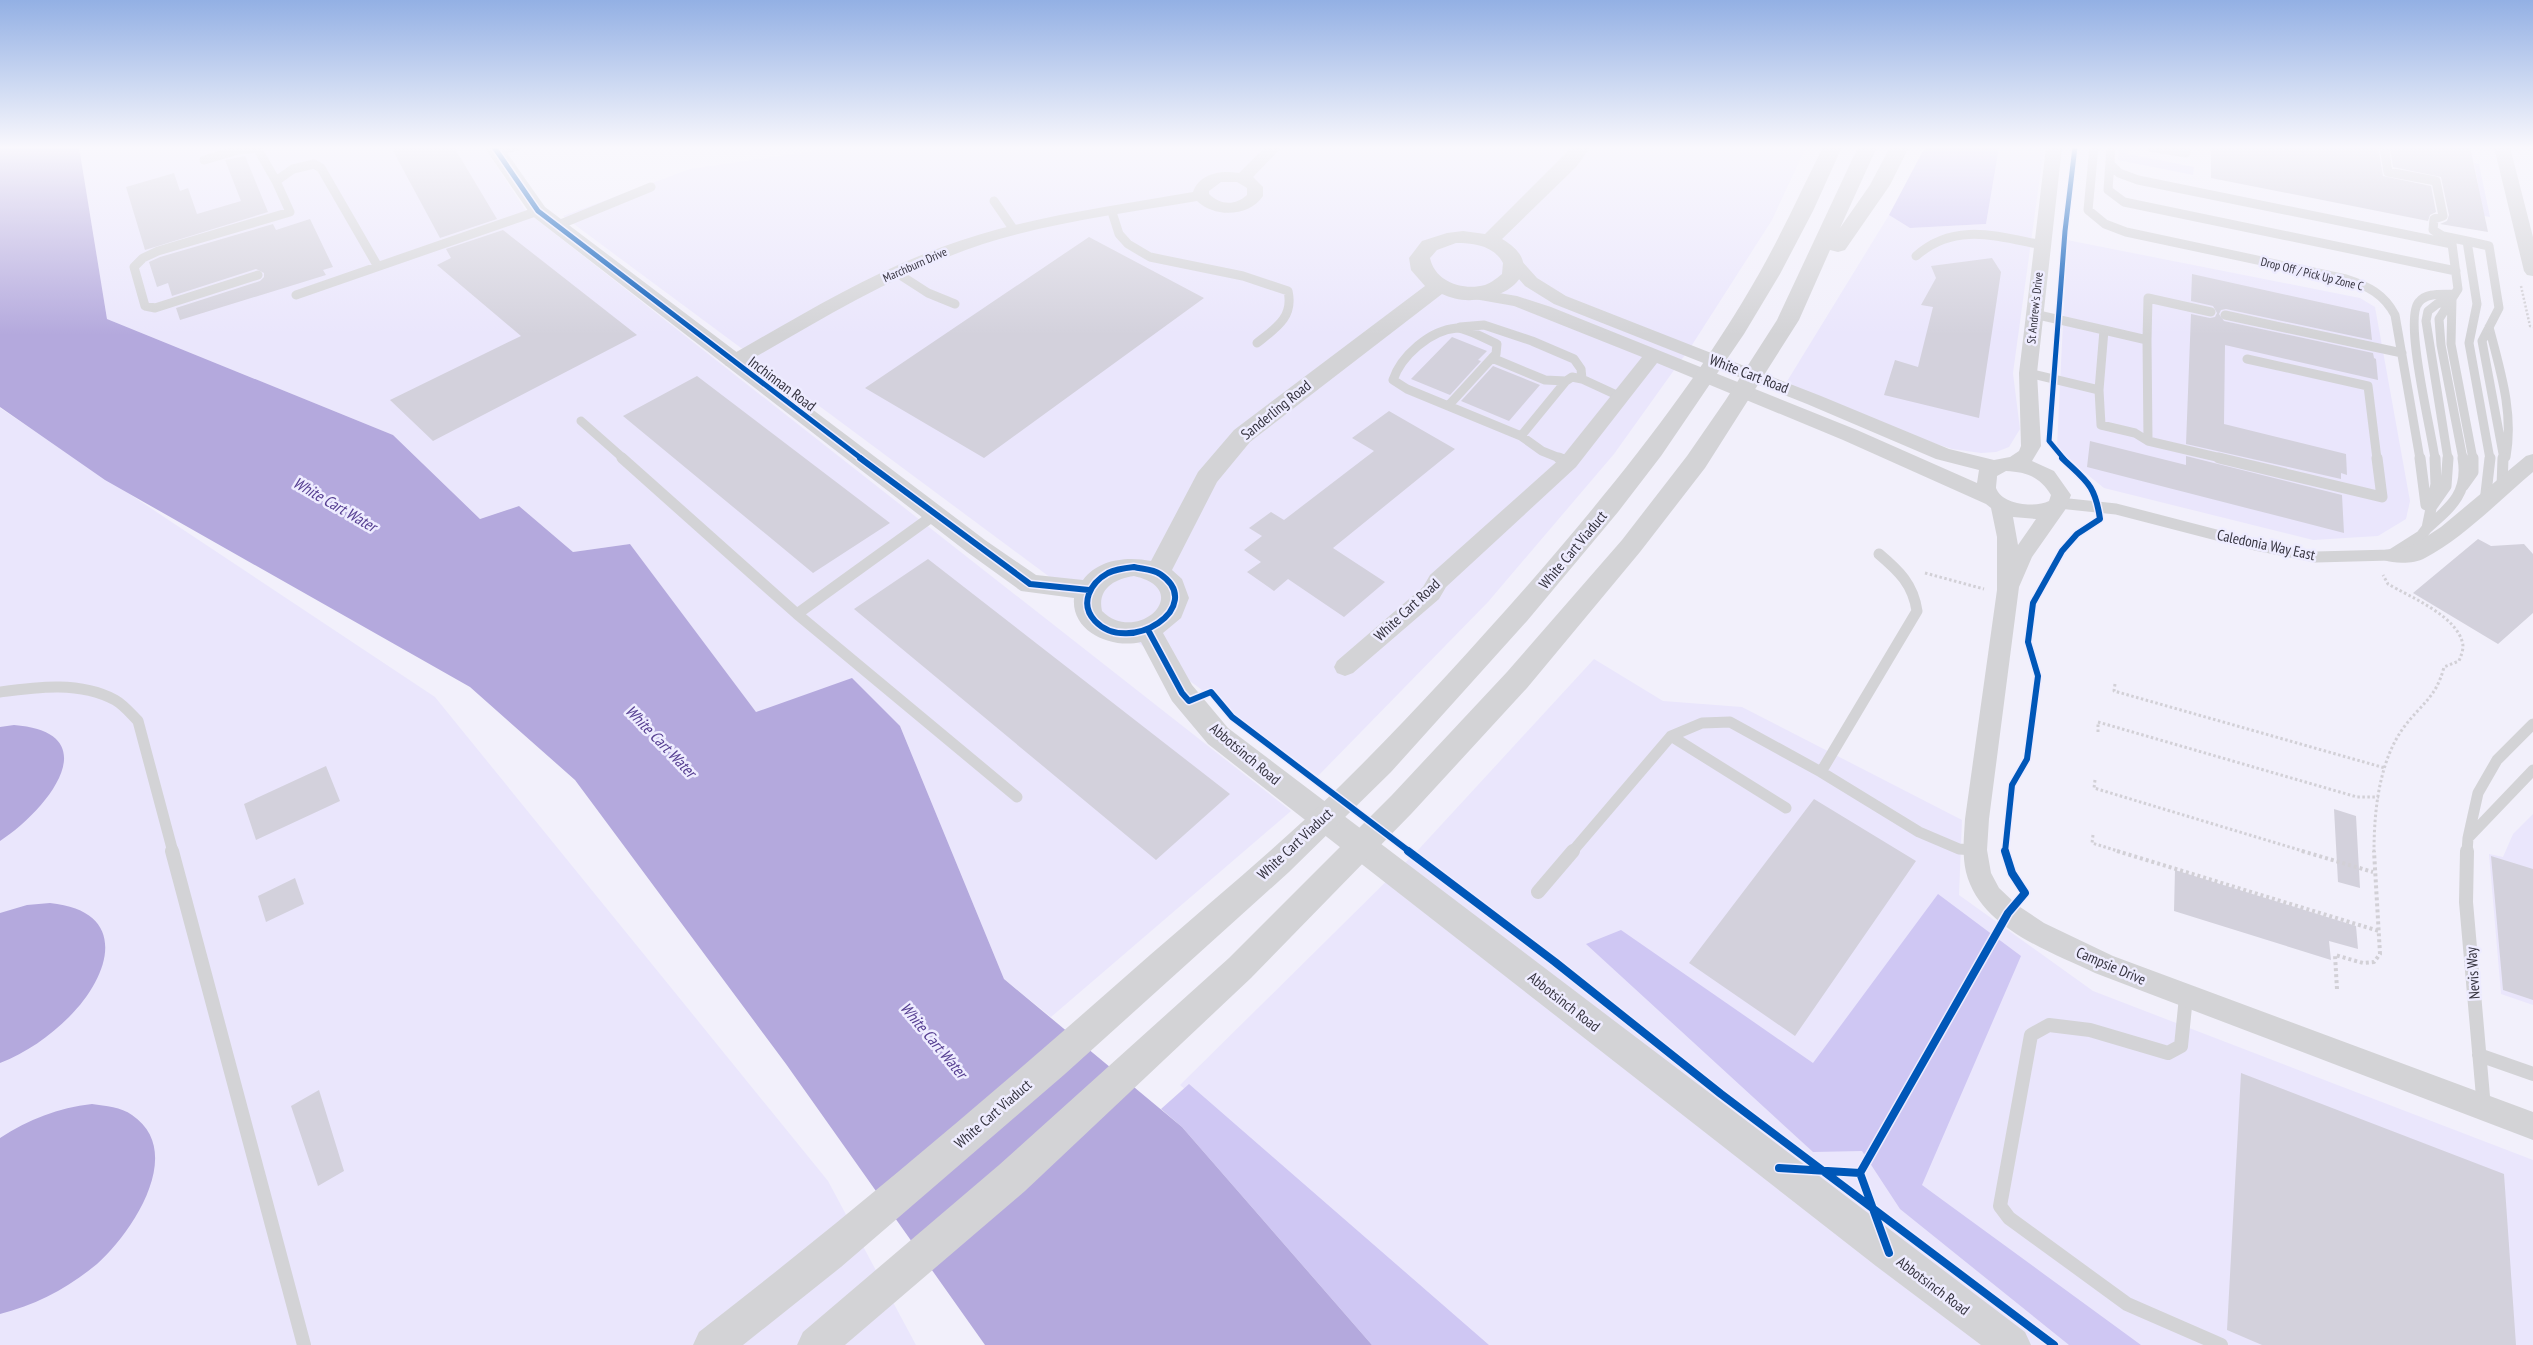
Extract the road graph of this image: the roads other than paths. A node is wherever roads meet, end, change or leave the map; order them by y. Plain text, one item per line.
1 (289, 210) edge
2 (345, 210) edge
3 (595, 210) edge
4 (1000, 210) edge
5 (1124, 210) edge
6 (1521, 210) edge
7 (1801, 210) edge
8 (1840, 210) edge
9 (1863, 210) edge
10 (2046, 210) edge
11 (2088, 210) edge
12 (2157, 210) edge
13 (2284, 210) edge
14 (2441, 210) edge
15 (2518, 210) edge
16 (538, 211) joint
17 (1112, 212) junction
18 (556, 226) junction
19 (1014, 230) junction
20 (1489, 241) junction
21 (2467, 241) junction
22 (2042, 246) junction
23 (1916, 256) dead end
24 (1514, 263) junction
25 (378, 265) junction
26 (2456, 271) junction
27 (2533, 271) edge
28 (897, 273) junction
29 (258, 275) dead end
30 (1438, 286) junction
31 (1469, 293) junction
32 (296, 295) dead end
33 (2454, 296) junction
34 (955, 304) dead end
35 (2211, 312) dead end
36 (2034, 314) junction
37 (2225, 315) dead end
38 (1788, 320) junction
39 (1458, 328) junction
40 (2104, 330) junction
41 (2147, 340) junction
42 (1257, 343) dead end
43 (2402, 353) junction
44 (1494, 356) junction
45 (1653, 356) junction
46 (2247, 359) dead end
47 (733, 362) junction
48 (2028, 373) junction
49 (1582, 379) junction
50 (1566, 381) junction
51 (2099, 390) junction
52 (1621, 397) junction
53 (1448, 406) junction
54 (581, 421) dead end
55 (1521, 436) junction
56 (2148, 441) junction
57 (2533, 461) edge
58 (1569, 462) junction
59 (2015, 464) junction
60 (1993, 467) junction
61 (2502, 487) junction
62 (1997, 502) junction
63 (2485, 502) junction
64 (2057, 506) junction
65 (2427, 514) junction
66 (934, 516) junction
67 (2427, 528) junction
68 (1879, 554) dead end
69 (2382, 556) junction
70 (1158, 573) junction
71 (1089, 590) junction
72 (2008, 593) junction
73 (797, 614) junction
74 (1148, 630) junction
75 (1345, 667) dead end
76 (0, 692) edge
77 (2533, 724) edge
78 (1671, 736) junction
79 (2533, 770) edge
80 (1821, 772) junction
81 (1017, 797) dead end
82 (1786, 808) dead end
83 (2468, 838) junction
84 (1975, 850) junction
85 (1538, 892) dead end
86 (2186, 997) junction
87 (2479, 1055) junction
88 (2533, 1074) edge
89 (2484, 1108) junction
90 (2533, 1126) edge
91 (304, 1345) edge
92 (712, 1345) edge
93 (816, 1345) edge
94 (2012, 1345) edge
95 (2220, 1345) edge

1 - 29 lane
2 - 25 lane
3 - 18 lane
4 - 19 lane
5 - 17 street, Marchburn Drive
6 - 20 main road
7 - 92 main road, White Cart Viaduct
8 - 38 main road
9 - 38 main road
10 - 22 street, St Andrew's Drive
11 - 43 lane, Drop Off / Pick Up Zone C
12 - 26 lane
13 - 26 lane
14 - 21 lane
15 - 27 street
16 - 18 main road, Inchinnan Road
16 - 25 lane
17 - 19 street, Marchburn Drive
17 - 42 lane
18 - 47 main road, Inchinnan Road
19 - 28 street, Marchburn Drive
20 - 24 main road
20 - 30 main road
21 - 61 lane
21 - 63 lane
22 - 23 lane
22 - 36 street, St Andrew's Drive
24 - 31 main road
24 - 60 street, White Cart Road
25 - 32 lane
26 - 33 lane
28 - 34 lane
28 - 47 street, Marchburn Drive
30 - 31 main road
30 - 70 main road, Sanderling Road
31 - 45 street, White Cart Road
33 - 65 lane
33 - 65 lane
33 - 67 lane
35 - 41 lane
36 - 40 lane
36 - 48 street, St Andrew's Drive
37 - 43 lane
38 - 93 main road
39 - 44 lane
39 - 49 lane
39 - 53 lane
40 - 41 lane
40 - 51 lane
41 - 56 lane
43 - 65 lane, Drop Off / Pick Up Zone C
44 - 50 lane
44 - 53 lane
45 - 52 street, White Cart Road
45 - 62 street, White Cart Road
46 - 56 lane
47 - 66 main road, Inchinnan Road
48 - 51 lane
48 - 59 street, St Andrew's Drive
49 - 50 lane
49 - 52 lane
50 - 55 lane
51 - 56 lane
52 - 58 street, White Cart Road
53 - 55 lane
54 - 73 lane
55 - 58 lane
57 - 61 street, Caledonia Way East
58 - 75 street, White Cart Road
59 - 60 street
59 - 64 street
60 - 62 street
61 - 63 street, Caledonia Way East
62 - 64 street
62 - 72 street, Campsie Drive
63 - 69 street, Caledonia Way East
64 - 69 lane, Caledonia Way East
64 - 72 street, Campsie Drive
65 - 67 lane
66 - 71 main road, Inchinnan Road
66 - 73 lane
67 - 69 lane
68 - 80 lane
70 - 71 main road
70 - 74 main road
71 - 74 main road
72 - 84 street, Campsie Drive
73 - 81 lane
74 - 94 main road, Abbotsinch Road
76 - 91 lane
77 - 83 lane, Nevis Way
78 - 80 lane
78 - 82 lane
78 - 85 lane
79 - 83 lane
80 - 84 lane
83 - 87 lane, Nevis Way
84 - 86 street, Campsie Drive
86 - 89 street, Campsie Drive
86 - 95 lane
87 - 88 lane
87 - 89 lane, Nevis Way
89 - 90 street, Campsie Drive

